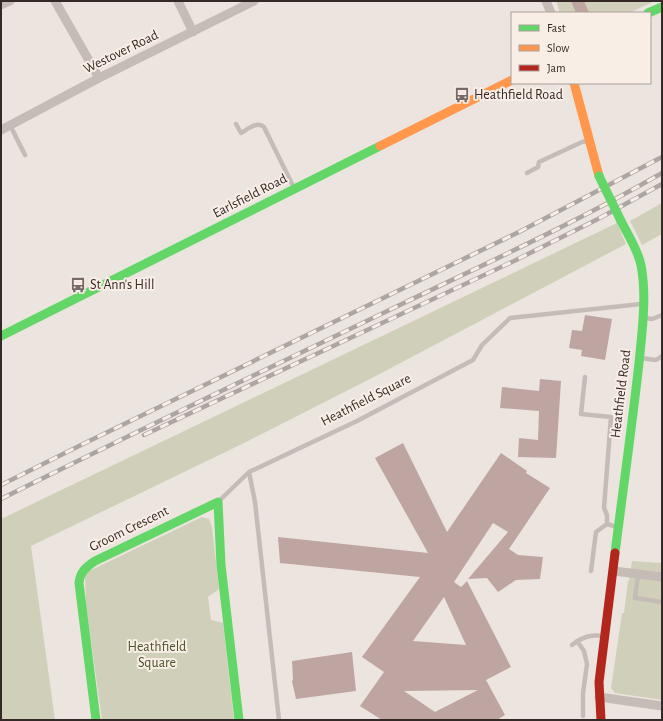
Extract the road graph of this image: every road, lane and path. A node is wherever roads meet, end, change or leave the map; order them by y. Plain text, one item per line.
1 (10, 1) edge
2 (55, 1) edge
3 (178, 1) edge
4 (254, 1) edge
5 (546, 1) edge
6 (1, 5) edge
7 (662, 7) edge
8 (550, 12) edge
9 (650, 12) edge
10 (194, 32) junction
11 (99, 78) junction
12 (511, 80) edge
13 (574, 84) edge
14 (236, 124) dead end
15 (10, 125) junction
16 (1, 130) edge
17 (589, 141) junction
18 (25, 155) dead end
19 (527, 173) dead end
20 (294, 188) junction
21 (644, 304) junction
22 (662, 315) edge
23 (643, 318) junction
24 (1, 336) edge
25 (662, 356) edge
26 (639, 357) junction
27 (585, 377) dead end
28 (249, 472) junction
29 (218, 502) junction
30 (607, 524) junction
31 (619, 527) junction
32 (592, 571) dead end
33 (614, 572) junction
34 (638, 575) junction
35 (662, 577) edge
36 (662, 602) edge
37 (605, 636) junction
38 (577, 641) junction
39 (572, 645) dead end
40 (599, 696) junction
41 (662, 706) edge
42 (583, 716) dead end
43 (96, 720) edge
44 (239, 720) edge
45 (279, 720) edge
46 (602, 720) edge

1 - 6 street
2 - 11 street
3 - 10 street
4 - 10 street, Westover Road
5 - 8 street
7 - 9 street
10 - 11 street, Westover Road
11 - 15 street, Westover Road
12 - 20 street, Earlsfield Road
13 - 17 street, Heathfield Road
14 - 20 lane
15 - 16 street, Westover Road
15 - 18 lane
17 - 19 lane
17 - 21 street, Heathfield Road, bridge
20 - 24 street, Earlsfield Road
21 - 23 street, Heathfield Road
21 - 28 lane, Heathfield Square
22 - 23 lane
23 - 26 street, Heathfield Road
25 - 26 lane
26 - 31 street, Heathfield Road
27 - 30 lane
28 - 29 lane, Heathfield Square
28 - 45 lane
29 - 43 street, Groom Crescent
29 - 44 street
30 - 31 lane
30 - 32 lane
31 - 33 street, Heathfield Road
33 - 34 street
33 - 37 street, Heathfield Road
34 - 35 street
34 - 36 lane
37 - 38 lane
37 - 40 street, Heathfield Road
38 - 39 lane
38 - 42 lane
40 - 41 street
40 - 46 street, Heathfield Road

